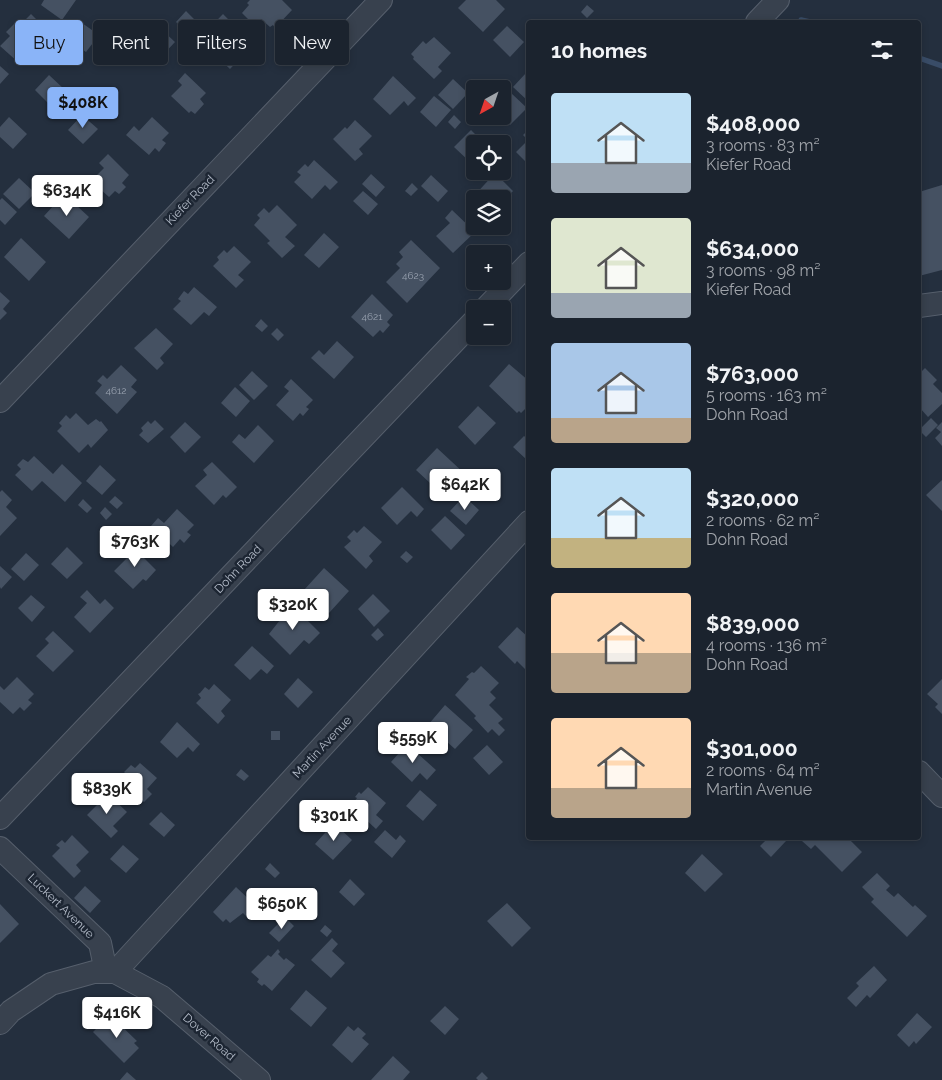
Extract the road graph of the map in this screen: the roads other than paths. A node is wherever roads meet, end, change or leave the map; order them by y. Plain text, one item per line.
1 (381, 0) edge
2 (778, 0) edge
3 (759, 20) edge
4 (526, 266) edge
5 (494, 300) edge
6 (942, 303) edge
7 (921, 306) edge
8 (466, 329) edge
9 (0, 401) edge
10 (526, 525) edge
11 (921, 774) edge
12 (942, 796) edge
13 (0, 818) edge
14 (0, 848) edge
15 (110, 972) junction
16 (0, 1023) edge
17 (258, 1080) edge

1 - 9 street, Kiefer Road
2 - 3 street
4 - 5 street
6 - 7 street
8 - 13 street, Dohn Road
10 - 15 street, Martin Avenue
11 - 12 street
14 - 15 street, Luckert Avenue
15 - 16 street
15 - 17 street, Dover Road

